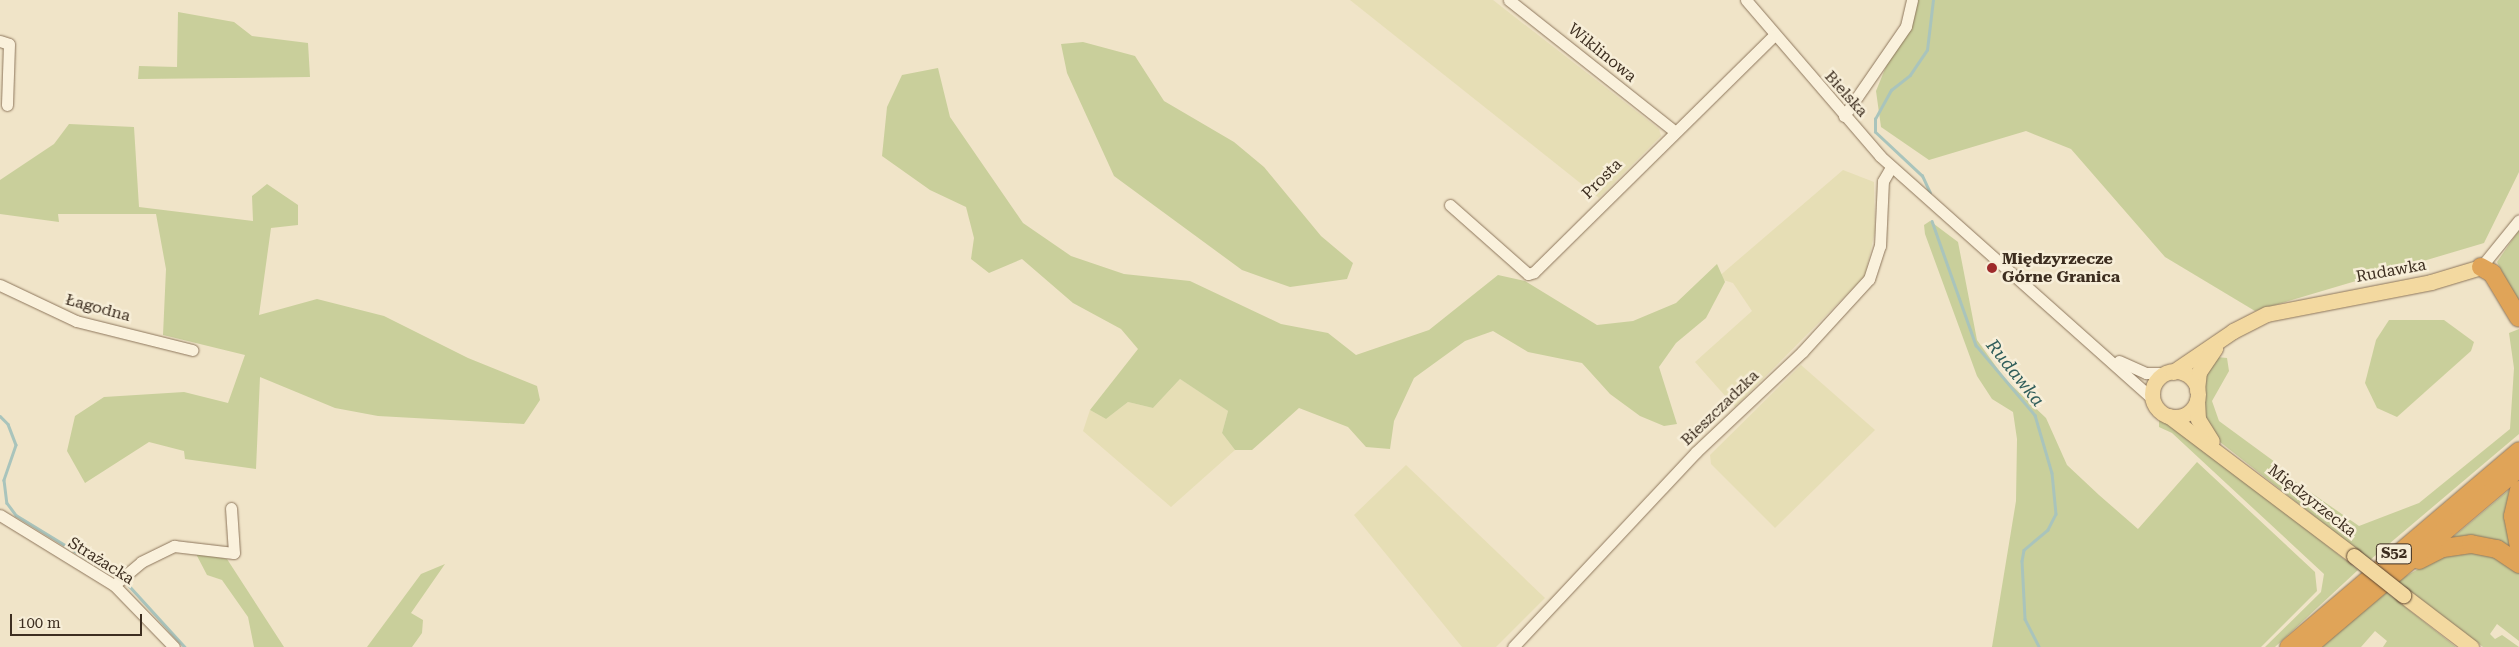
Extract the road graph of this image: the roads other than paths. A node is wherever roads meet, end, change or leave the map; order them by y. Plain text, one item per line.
1 (1509, 0) edge
2 (1746, 0) edge
3 (1912, 0) edge
4 (1774, 35) junction
5 (0, 41) edge
6 (8, 106) dead end
7 (1844, 116) junction
8 (1674, 131) junction
9 (1891, 167) junction
10 (1450, 205) dead end
11 (2519, 220) edge
12 (2481, 267) junction
13 (0, 285) edge
14 (2518, 315) edge
15 (2222, 339) junction
16 (192, 350) dead end
17 (2102, 353) junction
18 (2169, 372) junction
19 (2197, 395) junction
20 (2152, 398) junction
21 (2169, 416) junction
22 (2519, 443) edge
23 (2519, 451) edge
24 (2227, 457) junction
25 (2510, 467) edge
26 (2519, 490) edge
27 (231, 508) dead end
28 (0, 515) edge
29 (2519, 547) edge
30 (2519, 564) edge
31 (119, 581) junction
32 (2378, 585) junction
33 (174, 647) edge
34 (1513, 647) edge
35 (2289, 647) edge
36 (2308, 647) edge
37 (2471, 647) edge

1 - 8 street, Wiklinowa
2 - 4 street, Bielska
3 - 7 street
4 - 7 street, Bielska
4 - 8 street, Prosta
5 - 6 street
7 - 9 street, Bielska
8 - 10 street, Prosta
9 - 17 street, Bielska
9 - 34 street, Bieszczadzka
11 - 12 street
12 - 14 highway
12 - 15 main road, Rudawka
13 - 16 street, Łagodna
15 - 18 main road, Rudawka
15 - 19 main road, Rudawka
17 - 18 street
17 - 20 street
18 - 19 main road
18 - 20 main road
19 - 21 main road
19 - 24 main road, Międzyrzecka
20 - 21 main road
21 - 24 main road, Międzyrzecka
22 - 25 highway
23 - 25 highway, S52
24 - 37 main road, Międzyrzecka, bridge
25 - 32 highway, S52
25 - 35 highway, S52
26 - 29 highway
27 - 31 street
28 - 31 street, Strażacka
30 - 32 highway
31 - 33 street, Strażacka
32 - 36 highway, S52

